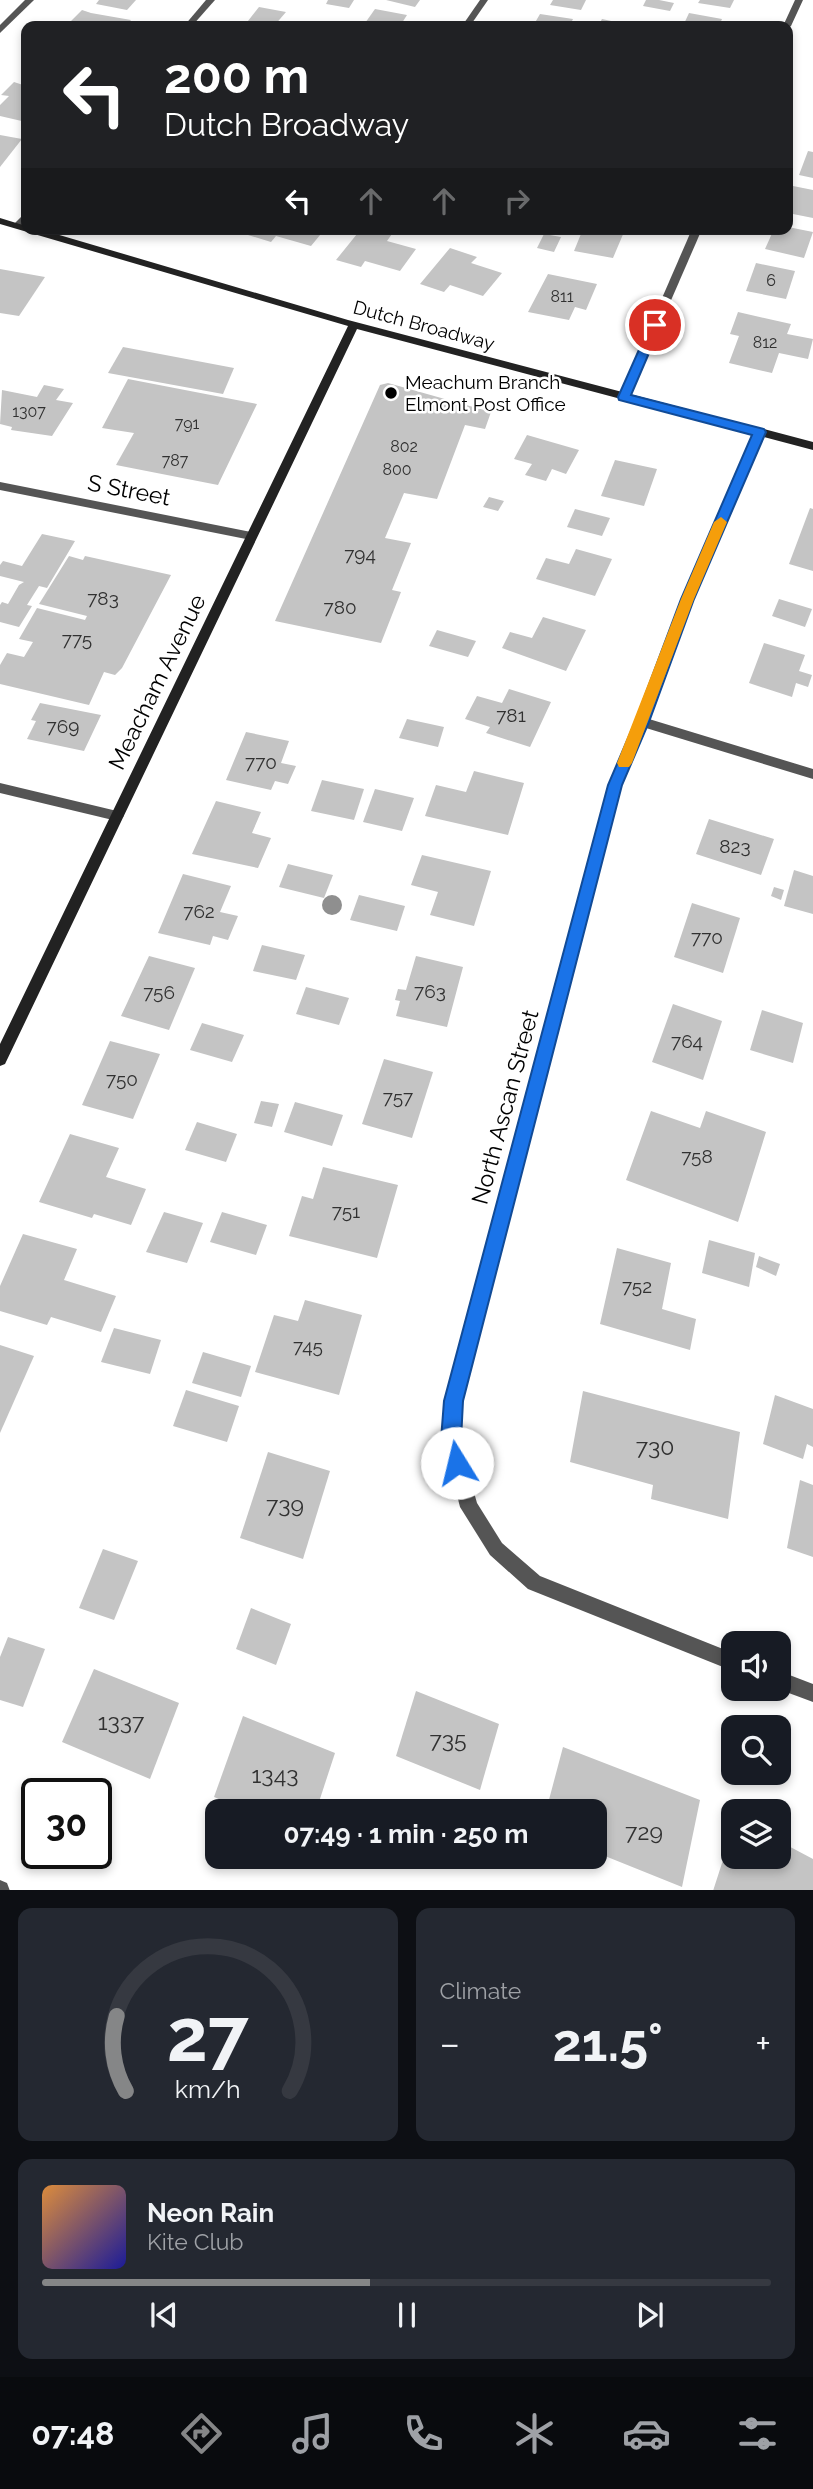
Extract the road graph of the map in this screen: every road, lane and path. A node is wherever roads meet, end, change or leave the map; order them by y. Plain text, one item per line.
1 (30, 0) edge
2 (211, 0) edge
3 (484, 0) edge
4 (799, 0) edge
5 (192, 21) edge
6 (470, 21) edge
7 (789, 21) edge
8 (0, 30) edge
9 (0, 221) edge
10 (21, 227) edge
11 (48, 235) edge
12 (694, 235) edge
13 (354, 324) junction
14 (624, 397) junction
15 (760, 432) junction
16 (813, 446) edge
17 (0, 486) edge
18 (251, 536) junction
19 (642, 722) junction
20 (813, 774) edge
21 (0, 788) edge
22 (117, 816) junction
23 (0, 1059) edge
24 (721, 1657) edge
25 (791, 1685) edge
26 (813, 1693) edge

1 - 8 street
2 - 5 street
3 - 6 street
4 - 7 street
9 - 10 main road, Dutch Broadway
11 - 13 main road, Dutch Broadway
12 - 14 street
13 - 14 main road, Dutch Broadway
13 - 18 main road, Meacham Avenue
14 - 15 main road, Dutch Broadway
15 - 16 main road, Dutch Broadway
15 - 19 street, North Ascan Street
17 - 18 street, S Street
18 - 22 main road, Meacham Avenue
19 - 20 street
19 - 24 street, North Ascan Street
21 - 22 street
22 - 23 main road, Meacham Avenue
25 - 26 street

